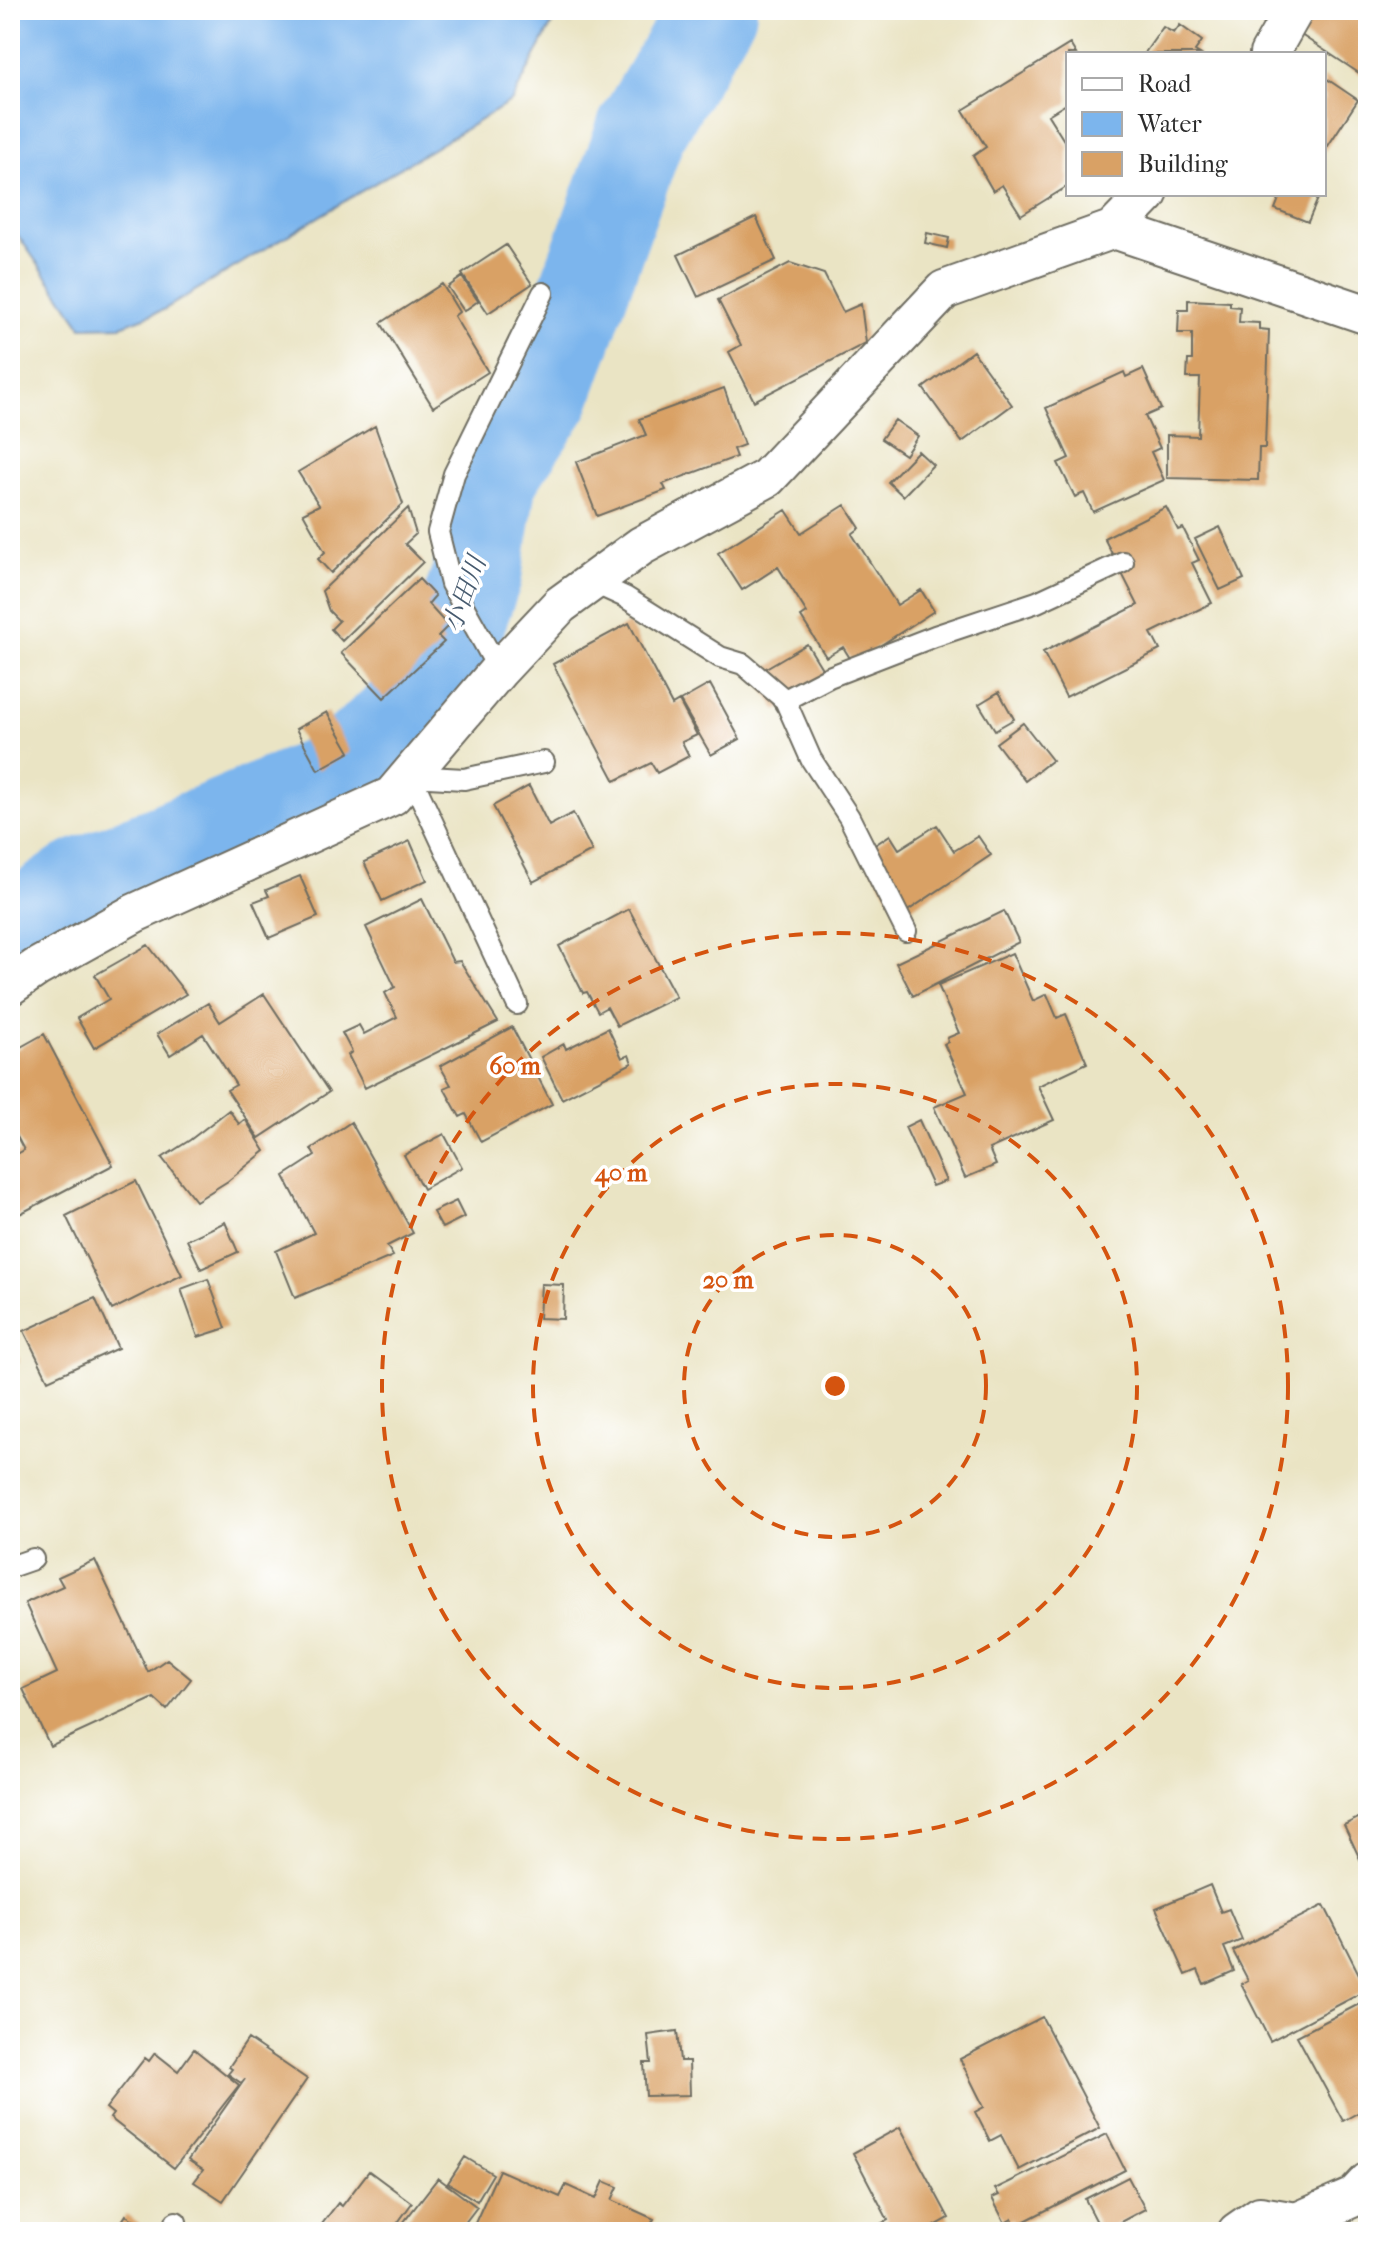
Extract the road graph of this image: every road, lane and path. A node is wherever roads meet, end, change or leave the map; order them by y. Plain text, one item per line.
1 (1294, 10) edge
2 (1270, 52) edge
3 (1146, 196) edge
4 (1114, 229) junction
5 (543, 293) dead end
6 (1368, 315) edge
7 (1123, 562) dead end
8 (592, 582) junction
9 (492, 657) junction
10 (785, 700) junction
11 (544, 762) dead end
12 (411, 776) junction
13 (906, 931) dead end
14 (10, 986) edge
15 (517, 1004) dead end
16 (33, 1559) dead end
17 (10, 1567) edge
18 (1368, 2182) edge
19 (1237, 2232) edge

1 - 2 street
3 - 4 street
4 - 6 street
4 - 8 street
5 - 9 lane
7 - 10 lane
8 - 9 street
8 - 10 lane
9 - 12 street
10 - 13 lane
11 - 12 lane
12 - 14 street
12 - 15 lane
16 - 17 lane
18 - 19 street

